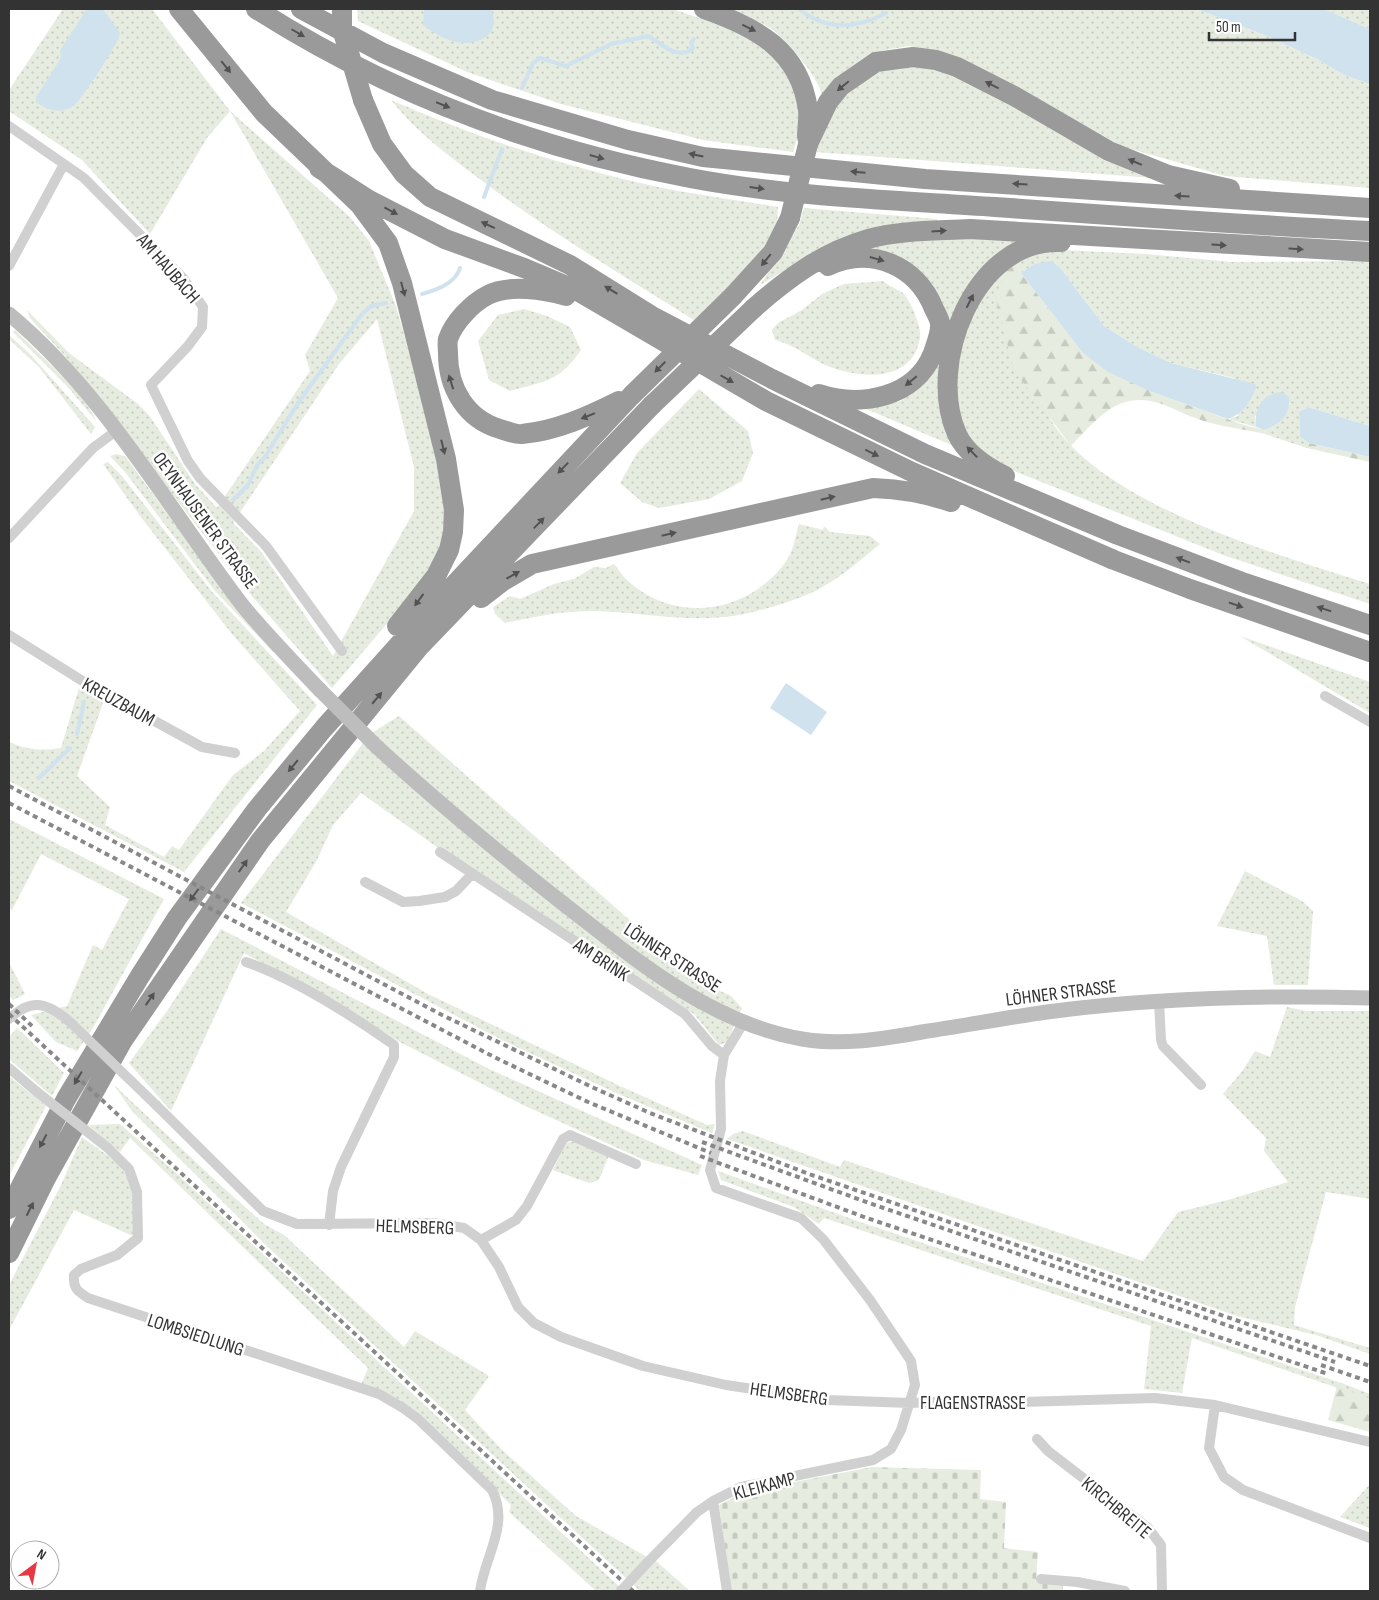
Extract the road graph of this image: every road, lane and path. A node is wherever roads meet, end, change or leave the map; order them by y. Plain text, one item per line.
1 (179, 9) edge
2 (256, 9) edge
3 (301, 9) edge
4 (335, 9) edge
5 (342, 9) edge
6 (704, 9) edge
7 (342, 29) junction
8 (9, 126) edge
9 (808, 144) junction
10 (64, 164) junction
11 (319, 168) junction
12 (1370, 208) edge
13 (1370, 231) edge
14 (1155, 241) junction
15 (1370, 252) edge
16 (9, 266) edge
17 (754, 308) junction
18 (9, 314) edge
19 (624, 320) junction
20 (772, 379) junction
21 (632, 395) junction
22 (116, 431) junction
23 (1118, 535) junction
24 (9, 538) edge
25 (1114, 560) junction
26 (1370, 625) edge
27 (9, 635) edge
28 (420, 646) junction
29 (342, 651) dead end
30 (1370, 652) edge
31 (1325, 696) dead end
32 (1370, 722) edge
33 (324, 728) junction
34 (376, 746) joint
35 (235, 753) dead end
36 (440, 852) dead end
37 (472, 875) junction
38 (364, 882) dead end
39 (246, 962) dead end
40 (1370, 998) edge
41 (1159, 1001) junction
42 (9, 1019) edge
43 (744, 1022) junction
44 (724, 1055) junction
45 (9, 1068) edge
46 (1200, 1085) dead end
47 (636, 1164) dead end
48 (9, 1209) edge
49 (329, 1225) junction
50 (481, 1240) junction
51 (9, 1253) edge
52 (910, 1403) junction
53 (1215, 1406) junction
54 (1037, 1439) dead end
55 (1370, 1442) edge
56 (713, 1501) junction
57 (1370, 1538) edge
58 (1041, 1579) dead end
59 (480, 1591) edge
60 (621, 1591) edge
61 (727, 1591) edge
62 (1125, 1591) edge
63 (1163, 1591) edge

1 -> 11 highway
2 -> 13 highway
12 -> 3 highway
4 - 7 highway
5 - 7 highway
6 -> 9 highway
20 -> 7 highway, bridge
8 - 10 street, AM HAUBACH
12 -> 9 highway
9 -> 21 highway, bridge
10 - 16 street
10 - 29 street, AM HAUBACH
11 -> 19 highway
11 -> 33 highway
14 -> 15 highway
17 -> 14 highway
23 -> 14 highway
17 -> 20 highway
28 -> 17 highway, bridge
18 - 22 main road, OEYNHAUSENER STRASSE
21 -> 19 highway
19 -> 25 highway
20 - 23 highway
21 -> 33 highway
22 - 24 street
22 - 34 main road, OEYNHAUSENER STRASSE, bridge
26 -> 23 highway
28 -> 25 highway
25 -> 30 highway
27 - 35 street, KREUZBAUM
51 -> 28 highway
31 - 32 street
33 -> 48 highway
34 - 43 main road, LÖHNER STRASSE
36 - 37 street, AM BRINK
37 - 38 street
37 - 44 street, AM BRINK
39 - 49 street
40 - 41 main road, LÖHNER STRASSE
41 - 43 main road, LÖHNER STRASSE
41 - 46 street
42 - 49 street, HELMSBERG, bridge
43 - 44 street, FLAGENSTRASSE
44 - 52 street, FLAGENSTRASSE
45 - 59 street, LOMBSIEDLUNG, bridge
47 - 50 street
49 - 50 street, HELMSBERG
50 - 52 street, HELMSBERG
52 - 53 street, FLAGENSTRASSE
52 - 56 street, KLEIKAMP
53 - 55 street, FLAGENSTRASSE
53 - 57 street
54 - 63 street, KIRCHBREITE
56 - 60 street, KLEIKAMP, bridge
56 - 61 street
58 - 62 street

